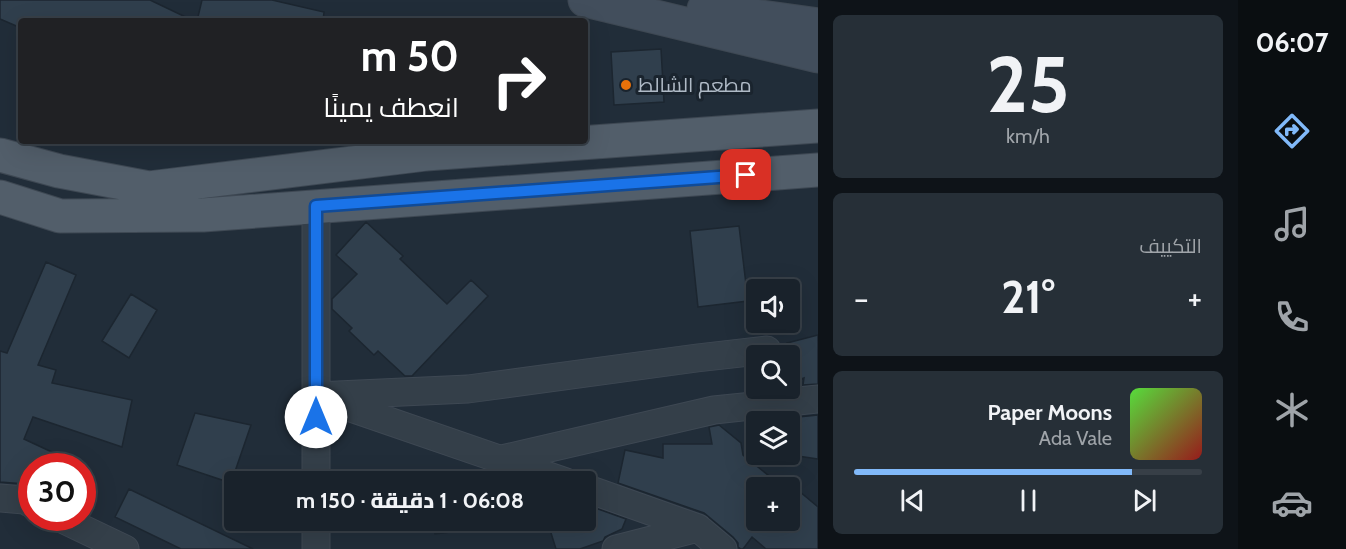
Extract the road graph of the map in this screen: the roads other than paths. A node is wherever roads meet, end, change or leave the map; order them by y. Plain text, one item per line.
1 (585, 0) edge
2 (610, 0) edge
3 (818, 25) edge
4 (818, 56) edge
5 (818, 126) edge
6 (588, 142) edge
7 (566, 144) edge
8 (0, 155) edge
9 (818, 170) edge
10 (0, 197) edge
11 (316, 206) junction
12 (746, 352) edge
13 (316, 396) junction
14 (818, 399) edge
15 (502, 459) junction
16 (316, 471) edge
17 (535, 471) edge
18 (596, 492) edge
19 (0, 498) edge
20 (18, 500) edge
21 (698, 528) junction
22 (87, 531) edge
23 (316, 531) edge
24 (125, 549) edge
25 (316, 549) edge
26 (616, 549) edge
27 (723, 549) edge

1 - 4 main road
2 - 3 main road
5 - 6 main road
7 - 8 main road
9 - 11 main road
10 - 11 main road
11 - 13 street
12 - 13 street
13 - 15 street
13 - 16 street
14 - 15 street
15 - 17 street
18 - 21 street
19 - 20 street
21 - 26 street
21 - 27 street
22 - 24 street
23 - 25 street

